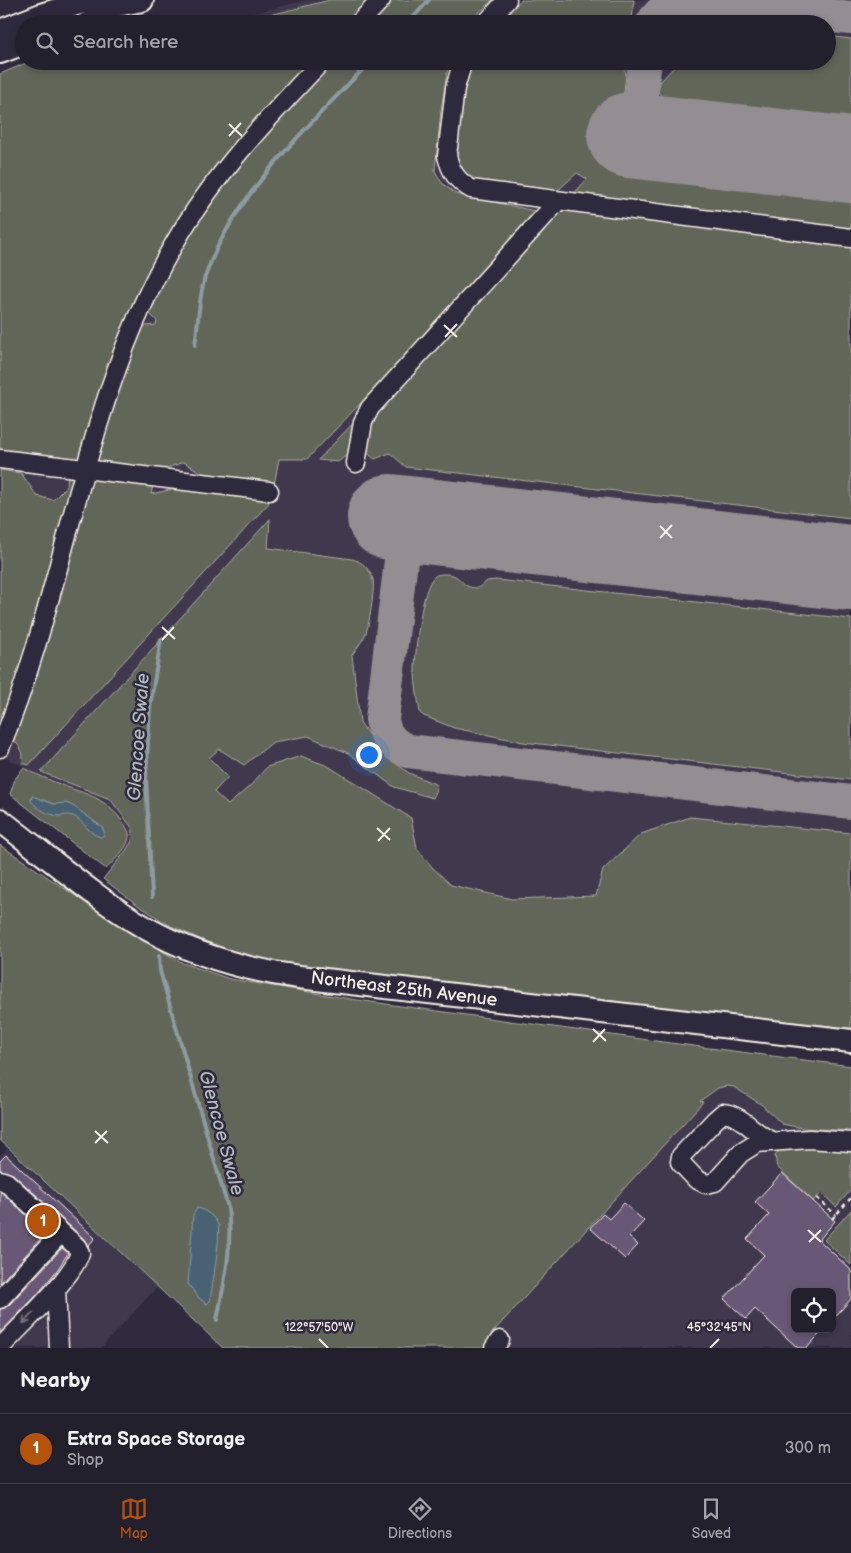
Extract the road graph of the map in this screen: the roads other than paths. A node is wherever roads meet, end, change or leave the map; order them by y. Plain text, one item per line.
1 (142, 0) edge
2 (380, 0) edge
3 (507, 0) edge
4 (108, 6) junction
5 (38, 8) edge
6 (26, 15) edge
7 (100, 15) edge
8 (366, 15) edge
9 (493, 15) edge
10 (15, 22) edge
11 (0, 31) edge
12 (15, 47) edge
13 (0, 52) edge
14 (313, 70) edge
15 (460, 70) edge
16 (558, 201) junction
17 (851, 238) edge
18 (0, 459) edge
19 (356, 463) dead end
20 (84, 469) junction
21 (269, 490) dead end
22 (0, 748) edge
23 (0, 820) edge
24 (851, 1042) edge
25 (772, 1141) junction
26 (851, 1142) edge
27 (0, 1180) edge
28 (61, 1233) junction
29 (56, 1288) junction
30 (0, 1299) edge
31 (0, 1348) edge
32 (58, 1348) edge

1 - 4 main road
2 - 8 lane
3 - 9 lane
4 - 5 main road
4 - 7 main road
5 - 6 main road
10 - 11 main road
12 - 13 main road
14 - 20 lane
15 - 16 lane
16 - 17 lane
16 - 19 lane
18 - 20 lane
20 - 21 lane
20 - 22 lane
23 - 24 main road, Northeast 25th Avenue
25 - 25 lane
25 - 26 lane
27 - 28 lane
28 - 29 lane
28 - 30 lane
29 -> 31 lane
29 - 32 lane

